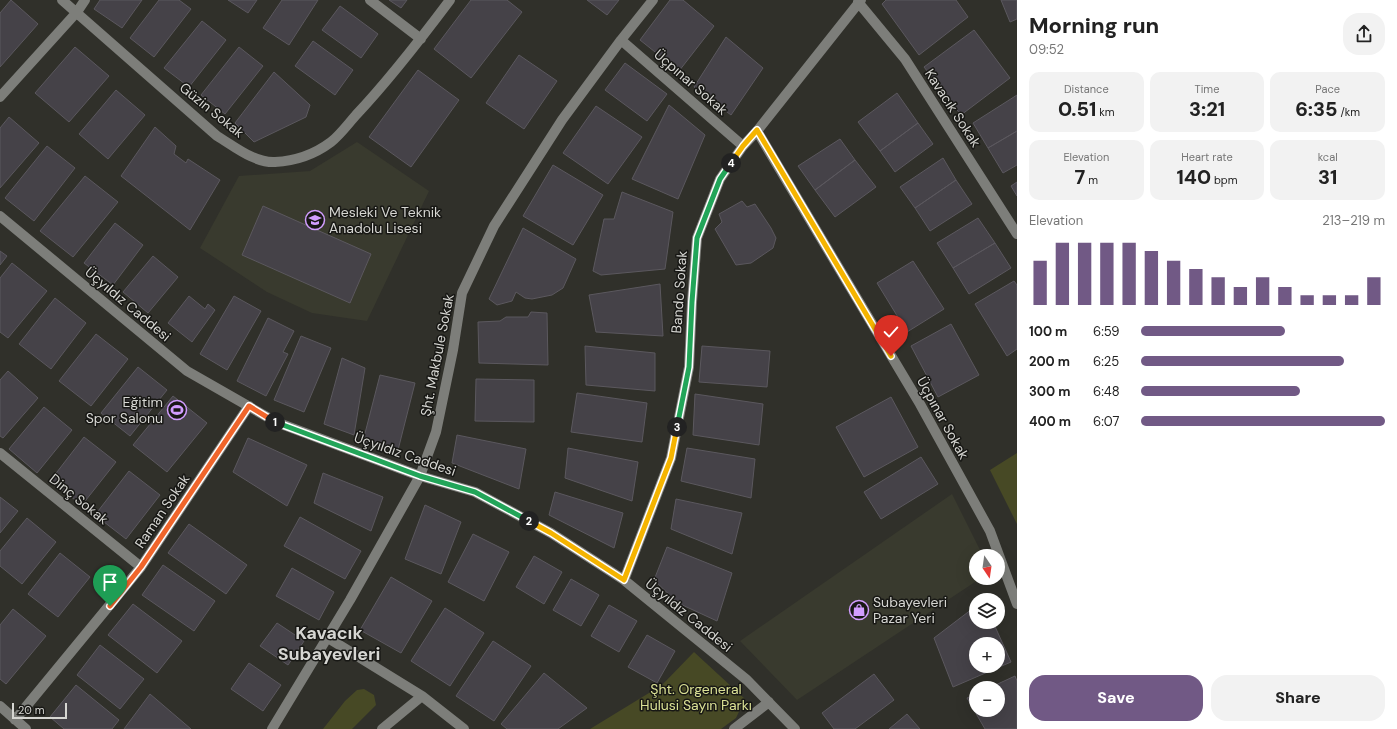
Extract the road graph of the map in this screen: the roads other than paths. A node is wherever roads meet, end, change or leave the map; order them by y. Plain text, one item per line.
1 (62, 0) edge
2 (85, 0) edge
3 (370, 0) edge
4 (450, 0) edge
5 (653, 0) edge
6 (859, 1) edge
7 (77, 12) junction
8 (421, 39) junction
9 (621, 40) junction
10 (0, 97) edge
11 (757, 130) junction
12 (743, 146) junction
13 (0, 216) edge
14 (1017, 234) edge
15 (249, 406) junction
16 (0, 453) edge
17 (420, 476) junction
18 (141, 567) junction
19 (624, 580) junction
20 (1017, 604) edge
21 (328, 638) junction
22 (422, 696) junction
23 (768, 702) junction
24 (0, 706) edge
25 (15, 720) junction
26 (26, 729) edge
27 (272, 729) edge
28 (382, 729) edge
29 (464, 729) edge
30 (734, 729) edge
31 (795, 729) edge

1 - 7 street, Güzin Sokak
2 - 7 street
3 - 8 street
4 - 8 street, Güzin Sokak
5 - 9 street, Şht. Makbule Sokak
6 - 11 street, Bando Sokak
6 - 14 street, Kavacık Sokak
7 - 8 street, Güzin Sokak
7 - 10 street
9 - 12 street, Üçpınar Sokak
9 - 17 street, Şht. Makbule Sokak
11 - 12 street, Bando Sokak
11 - 20 street, Üçpınar Sokak
12 - 19 street, Bando Sokak
13 - 15 street, Üçyıldız Caddesi
15 - 17 street, Üçyıldız Caddesi
15 - 18 street, Raman Sokak
16 - 18 street, Dinç Sokak
17 - 19 street, Üçyıldız Caddesi
17 - 21 street, Şht. Makbule Sokak
18 - 25 street, Raman Sokak
19 - 23 street, Üçyıldız Caddesi
21 - 22 street
21 - 27 street, Şht. Makbule Sokak
22 - 28 street
22 - 29 street
23 - 30 street
23 - 31 street, Üçyıldız Caddesi
24 - 25 street
25 - 26 street

